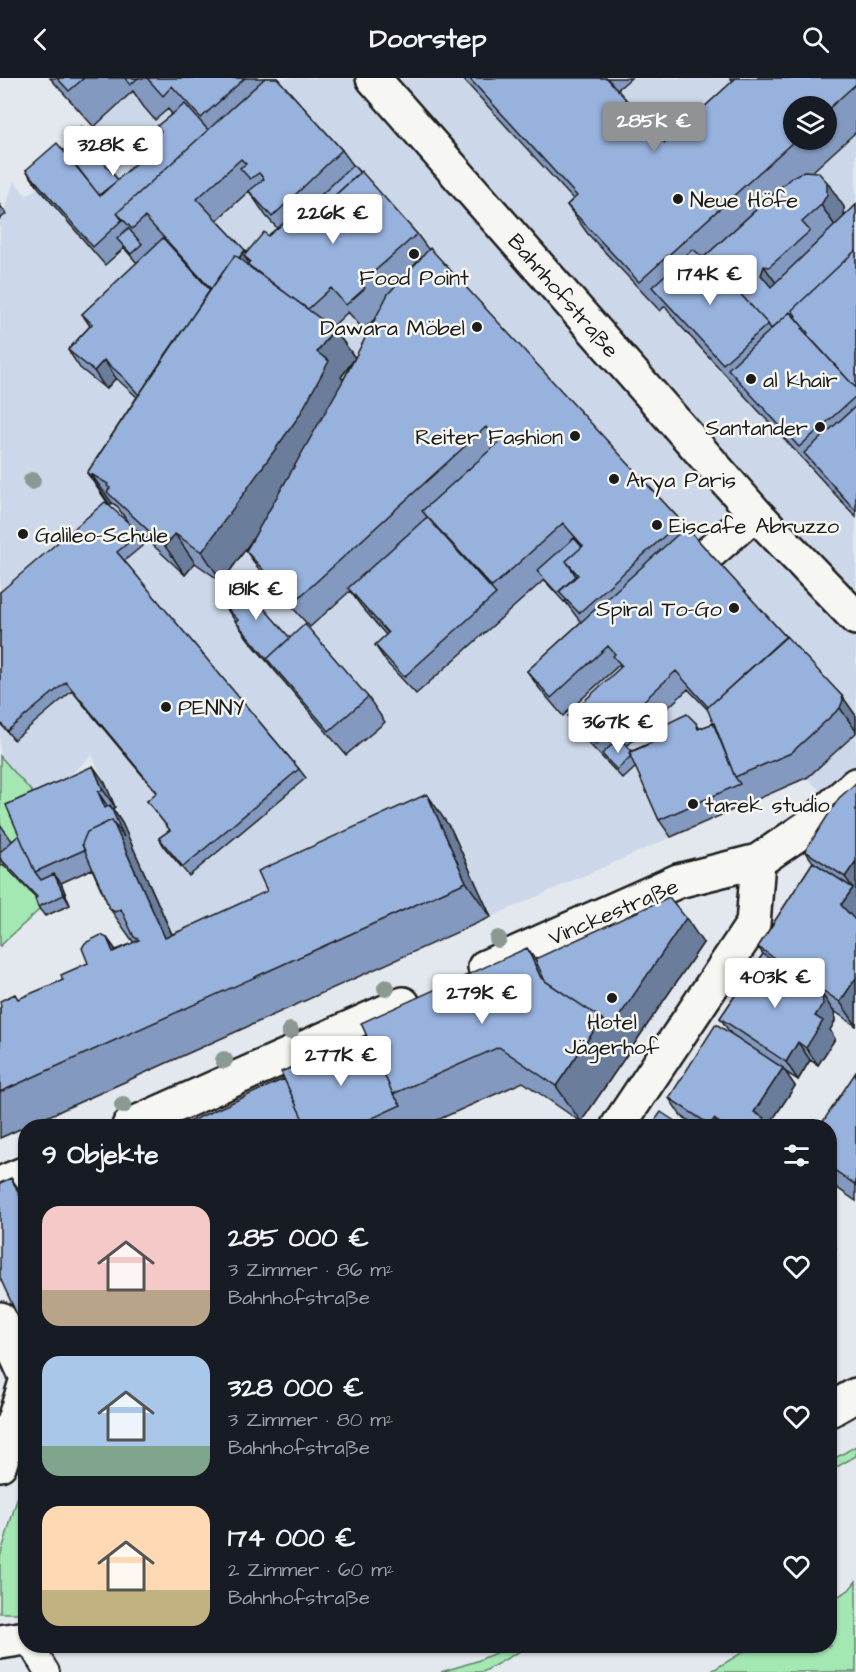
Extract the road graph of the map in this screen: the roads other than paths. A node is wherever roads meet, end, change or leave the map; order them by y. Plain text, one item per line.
1 (373, 78) edge
2 (755, 513) junction
3 (707, 555) edge
4 (856, 618) edge
5 (845, 794) edge
6 (758, 861) junction
7 (463, 977) edge
8 (430, 992) edge
9 (145, 1119) edge
10 (623, 1119) edge
11 (18, 1176) edge
12 (0, 1184) edge
13 (0, 1318) edge
14 (18, 1358) edge
15 (856, 1395) edge
16 (837, 1406) edge
17 (18, 1407) edge
18 (0, 1464) edge
19 (18, 1639) edge
20 (0, 1642) edge
21 (35, 1653) edge
22 (47, 1672) edge

1 - 2 street, Bahnhofstraße
2 - 3 street
2 - 4 street, Bahnhofstraße
5 - 6 street, Vinckestraße
6 - 7 street, Vinckestraße
6 - 10 street
8 - 9 street
11 - 12 street
13 - 14 street
15 - 16 street
17 - 18 street
19 - 20 street
21 - 22 lane

